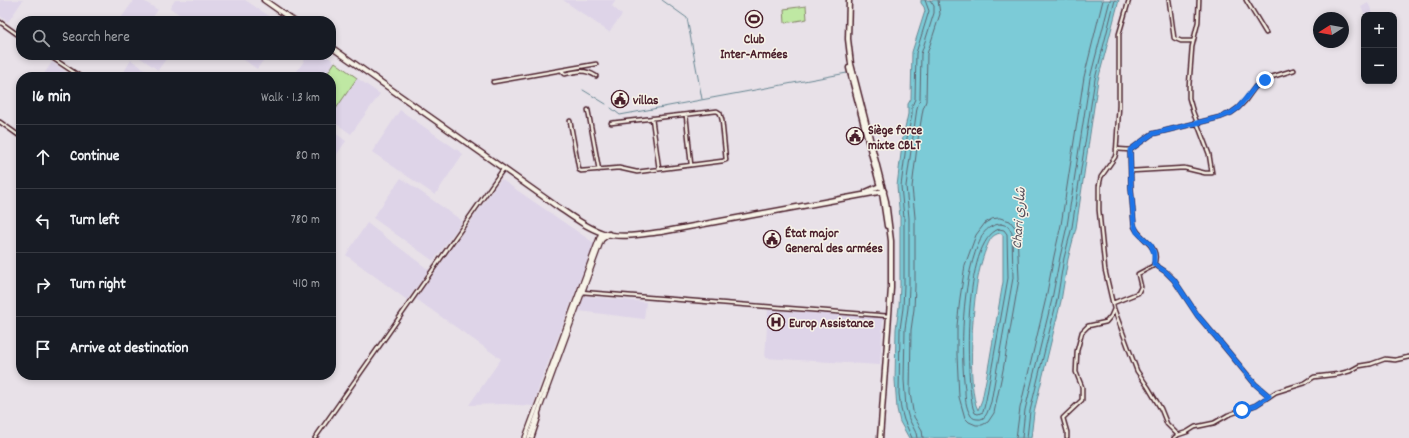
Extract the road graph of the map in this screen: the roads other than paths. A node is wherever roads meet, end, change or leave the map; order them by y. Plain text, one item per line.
1 (264, 0) edge
2 (848, 0) edge
3 (1129, 0) edge
4 (1169, 0) edge
5 (1199, 0) edge
6 (1246, 0) edge
7 (287, 16) edge
8 (0, 22) edge
9 (16, 33) edge
10 (1266, 33) dead end
11 (1193, 41) junction
12 (336, 50) edge
13 (56, 60) edge
14 (596, 64) dead end
15 (561, 70) junction
16 (1294, 70) dead end
17 (74, 72) edge
18 (596, 76) dead end
19 (493, 82) dead end
20 (588, 110) dead end
21 (686, 114) junction
22 (652, 118) junction
23 (570, 121) dead end
24 (0, 122) edge
25 (1196, 122) junction
26 (612, 123) dead end
27 (16, 133) edge
28 (1116, 149) junction
29 (1130, 150) junction
30 (691, 165) junction
31 (504, 168) junction
32 (659, 169) junction
33 (599, 170) junction
34 (1131, 171) junction
35 (878, 179) junction
36 (881, 185) junction
37 (871, 191) junction
38 (882, 191) junction
39 (883, 199) junction
40 (603, 235) junction
41 (1154, 264) junction
42 (581, 292) junction
43 (1113, 303) junction
44 (1114, 309) junction
45 (888, 316) junction
46 (1409, 357) edge
47 (1269, 396) junction
48 (537, 412) junction
49 (1178, 435) junction
50 (315, 438) edge
51 (525, 438) edge
52 (530, 438) edge
53 (879, 438) edge
54 (1066, 438) edge
55 (1174, 438) edge

1 - 7 main road
2 - 35 main road
2 - 36 main road
3 - 28 street
4 - 11 street
5 - 11 street
6 - 10 street
8 - 9 street
11 - 25 street
12 - 31 main road
13 - 17 street
14 - 15 street
15 - 18 street
15 - 19 street
16 - 25 street
20 - 33 street
21 - 22 street
21 - 30 street
21 - 30 street
22 - 26 street
22 - 32 street
23 - 33 street
24 - 27 street
25 - 29 street
25 - 34 street
28 - 29 street
28 - 43 street
29 - 34 street
30 - 32 street
31 - 40 main road
31 - 50 street
32 - 33 street
34 - 41 street
35 - 36 main road
35 - 37 main road
36 - 37 main road
36 - 38 main road
37 - 38 main road
37 - 39 main road
37 - 40 main road
38 - 39 main road
38 - 45 main road
39 - 45 main road
40 - 42 street
41 - 43 street
41 - 47 street
42 - 45 street
42 - 48 street
43 - 44 street
44 - 49 street
44 - 54 street
45 - 53 main road
46 - 47 street
47 - 49 street
48 - 51 street
48 - 52 street
49 - 55 street

